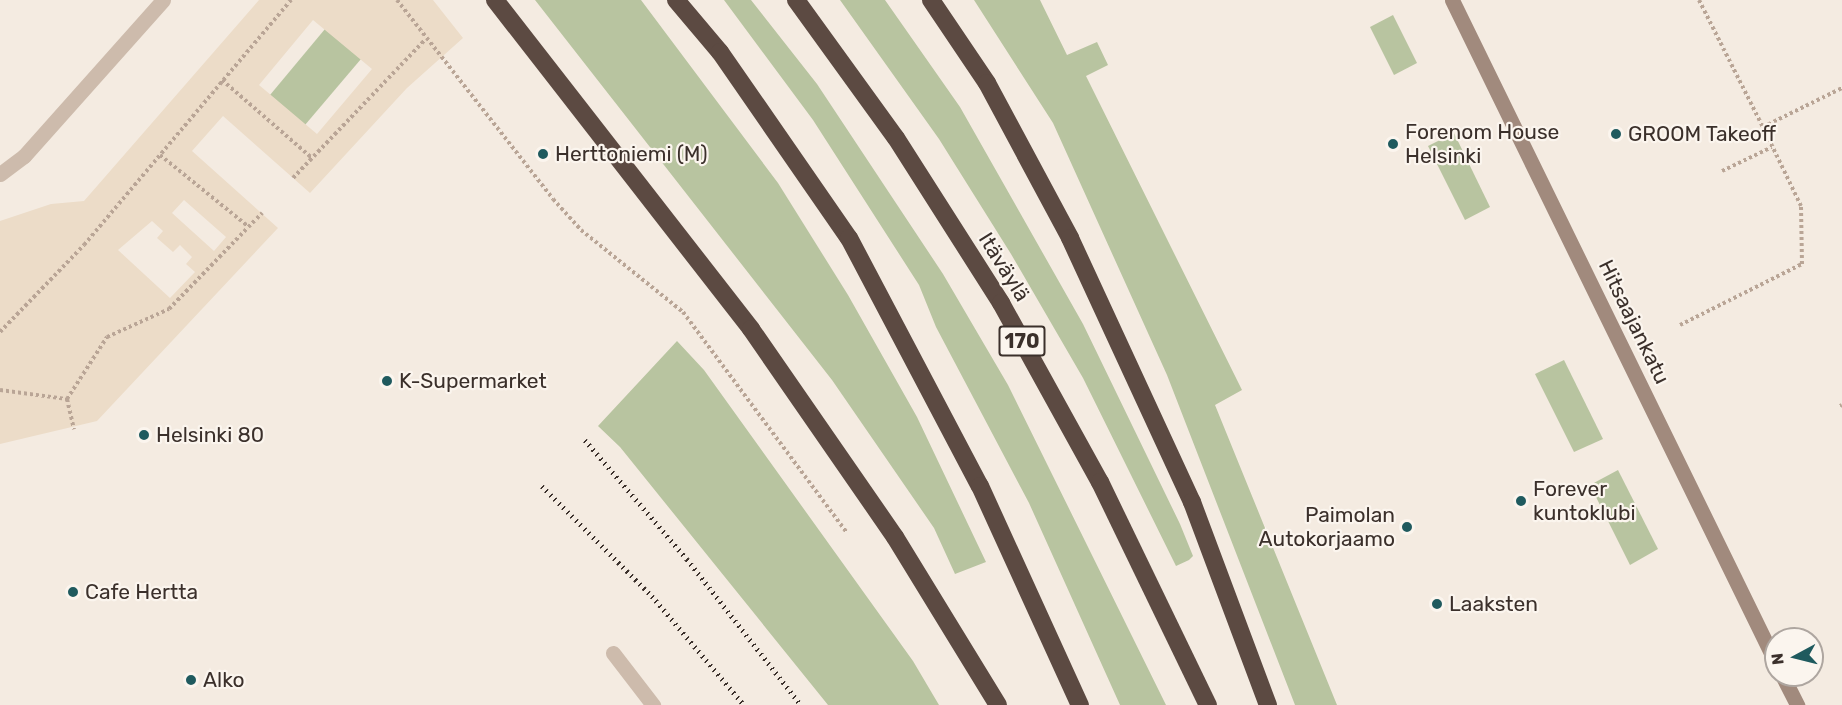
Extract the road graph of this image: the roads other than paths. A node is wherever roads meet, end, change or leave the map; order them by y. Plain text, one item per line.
1 (163, 0) edge
2 (495, 0) edge
3 (676, 0) edge
4 (796, 0) edge
5 (931, 0) edge
6 (1452, 0) edge
7 (0, 174) edge
8 (1764, 638) edge
9 (613, 652) dead end
10 (1788, 687) edge
11 (653, 705) edge
12 (998, 705) edge
13 (1080, 705) edge
14 (1208, 705) edge
15 (1268, 705) edge
16 (1797, 705) edge

1 - 7 lane
2 - 12 highway
3 - 13 highway
4 - 14 highway, Itäväylä / 170
5 - 15 highway
6 - 8 street, Hitsaajankatu
9 - 11 lane
10 - 16 street

